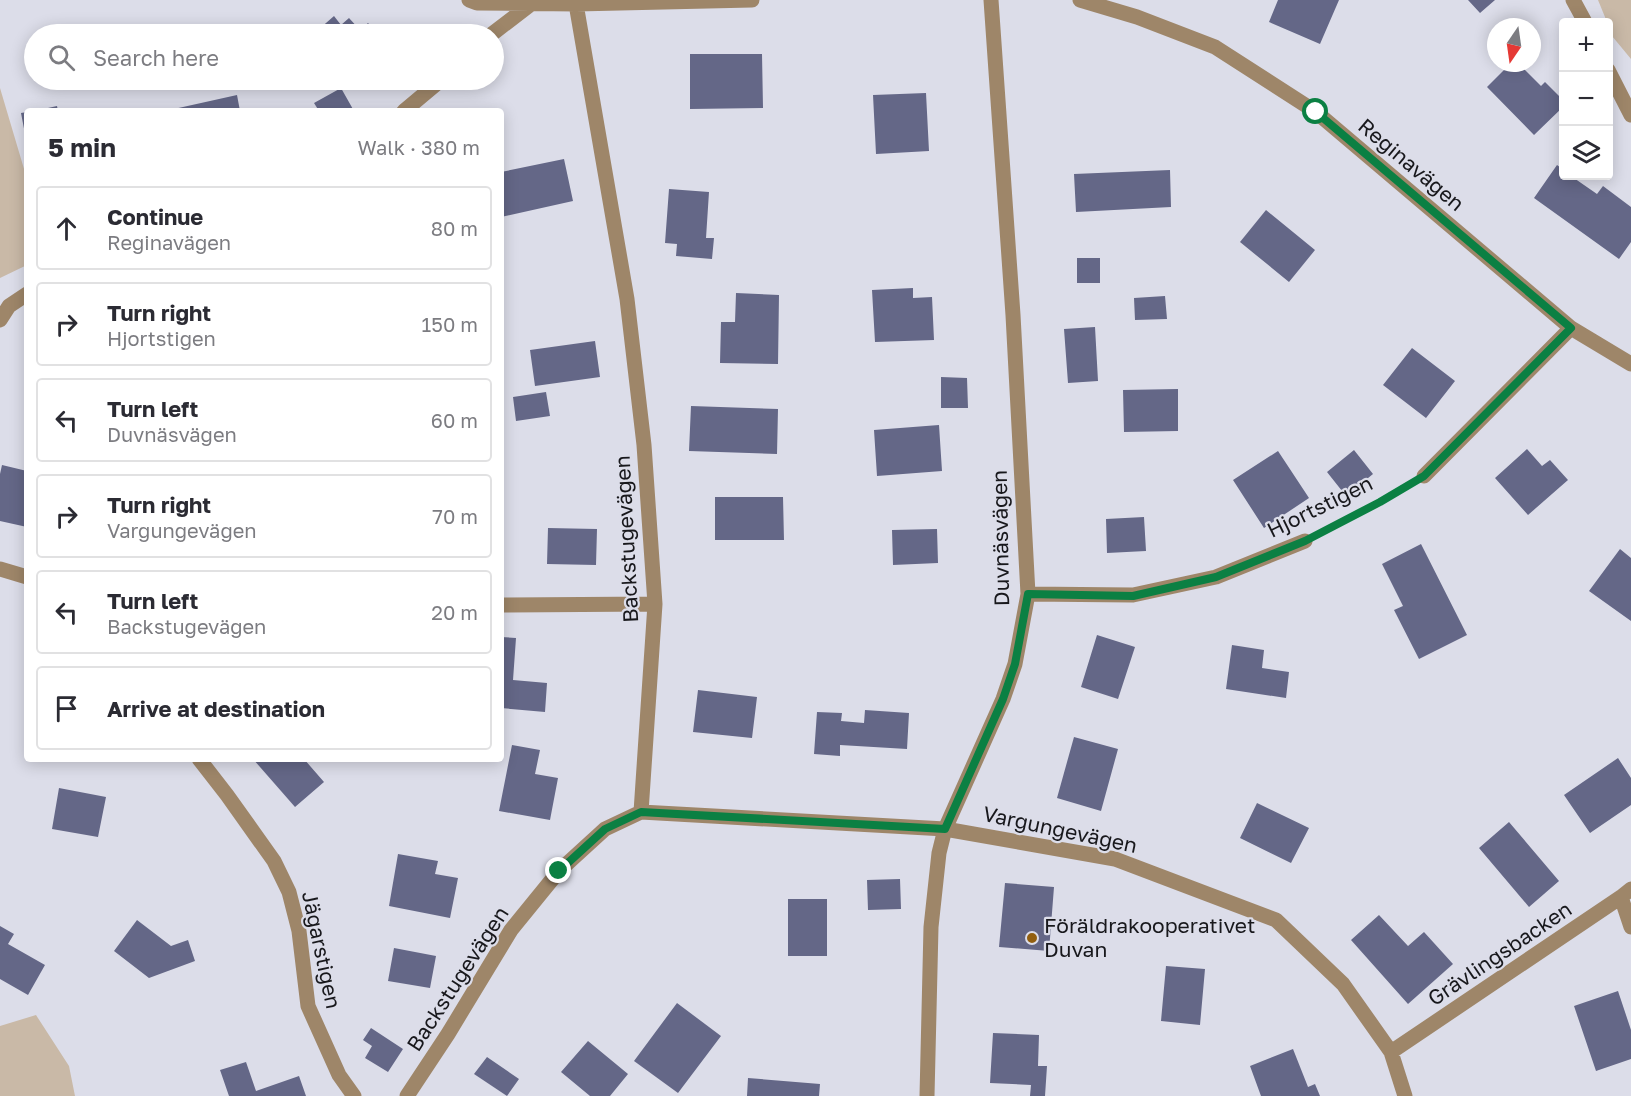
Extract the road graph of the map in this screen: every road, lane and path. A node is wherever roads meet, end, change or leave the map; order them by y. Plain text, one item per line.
1 (469, 0) edge
2 (752, 0) edge
3 (991, 0) edge
4 (1080, 0) edge
5 (1573, 0) edge
6 (532, 2) edge
7 (576, 3) junction
8 (1583, 18) edge
9 (504, 24) edge
10 (1609, 72) edge
11 (429, 90) edge
12 (408, 108) edge
13 (1631, 115) edge
14 (24, 296) edge
15 (0, 320) edge
16 (1571, 328) junction
17 (1631, 364) edge
18 (1424, 476) joint
19 (1305, 541) joint
20 (0, 569) edge
21 (24, 576) edge
22 (1028, 594) junction
23 (655, 604) junction
24 (504, 605) edge
25 (201, 762) edge
26 (641, 812) junction
27 (945, 829) junction
28 (1626, 893) edge
29 (1631, 927) edge
30 (1391, 1052) junction
31 (354, 1096) edge
32 (407, 1096) edge
33 (927, 1096) edge
34 (1405, 1096) edge

1 - 6 street
2 - 7 street
3 - 22 street, Duvnäsvägen
4 - 16 street, Reginavägen
5 - 8 street
6 - 7 street
6 - 9 street
7 - 23 street, Backstugevägen
10 - 13 street
11 - 12 street
14 - 15 street
16 - 17 street, Reginavägen
16 - 18 street
18 - 19 path, Hjortstigen
19 - 22 street, Hjortstigen
20 - 21 street
22 - 27 street, Duvnäsvägen
23 - 24 street
23 - 26 street, Backstugevägen
25 - 31 street, Jägarstigen
26 - 27 street, Vargungevägen
26 - 32 street, Backstugevägen
27 - 30 street, Vargungevägen
27 - 33 street, Duvnäsvägen
28 - 29 street
28 - 30 street, Grävlingsbacken
30 - 34 street, Vargungevägen

